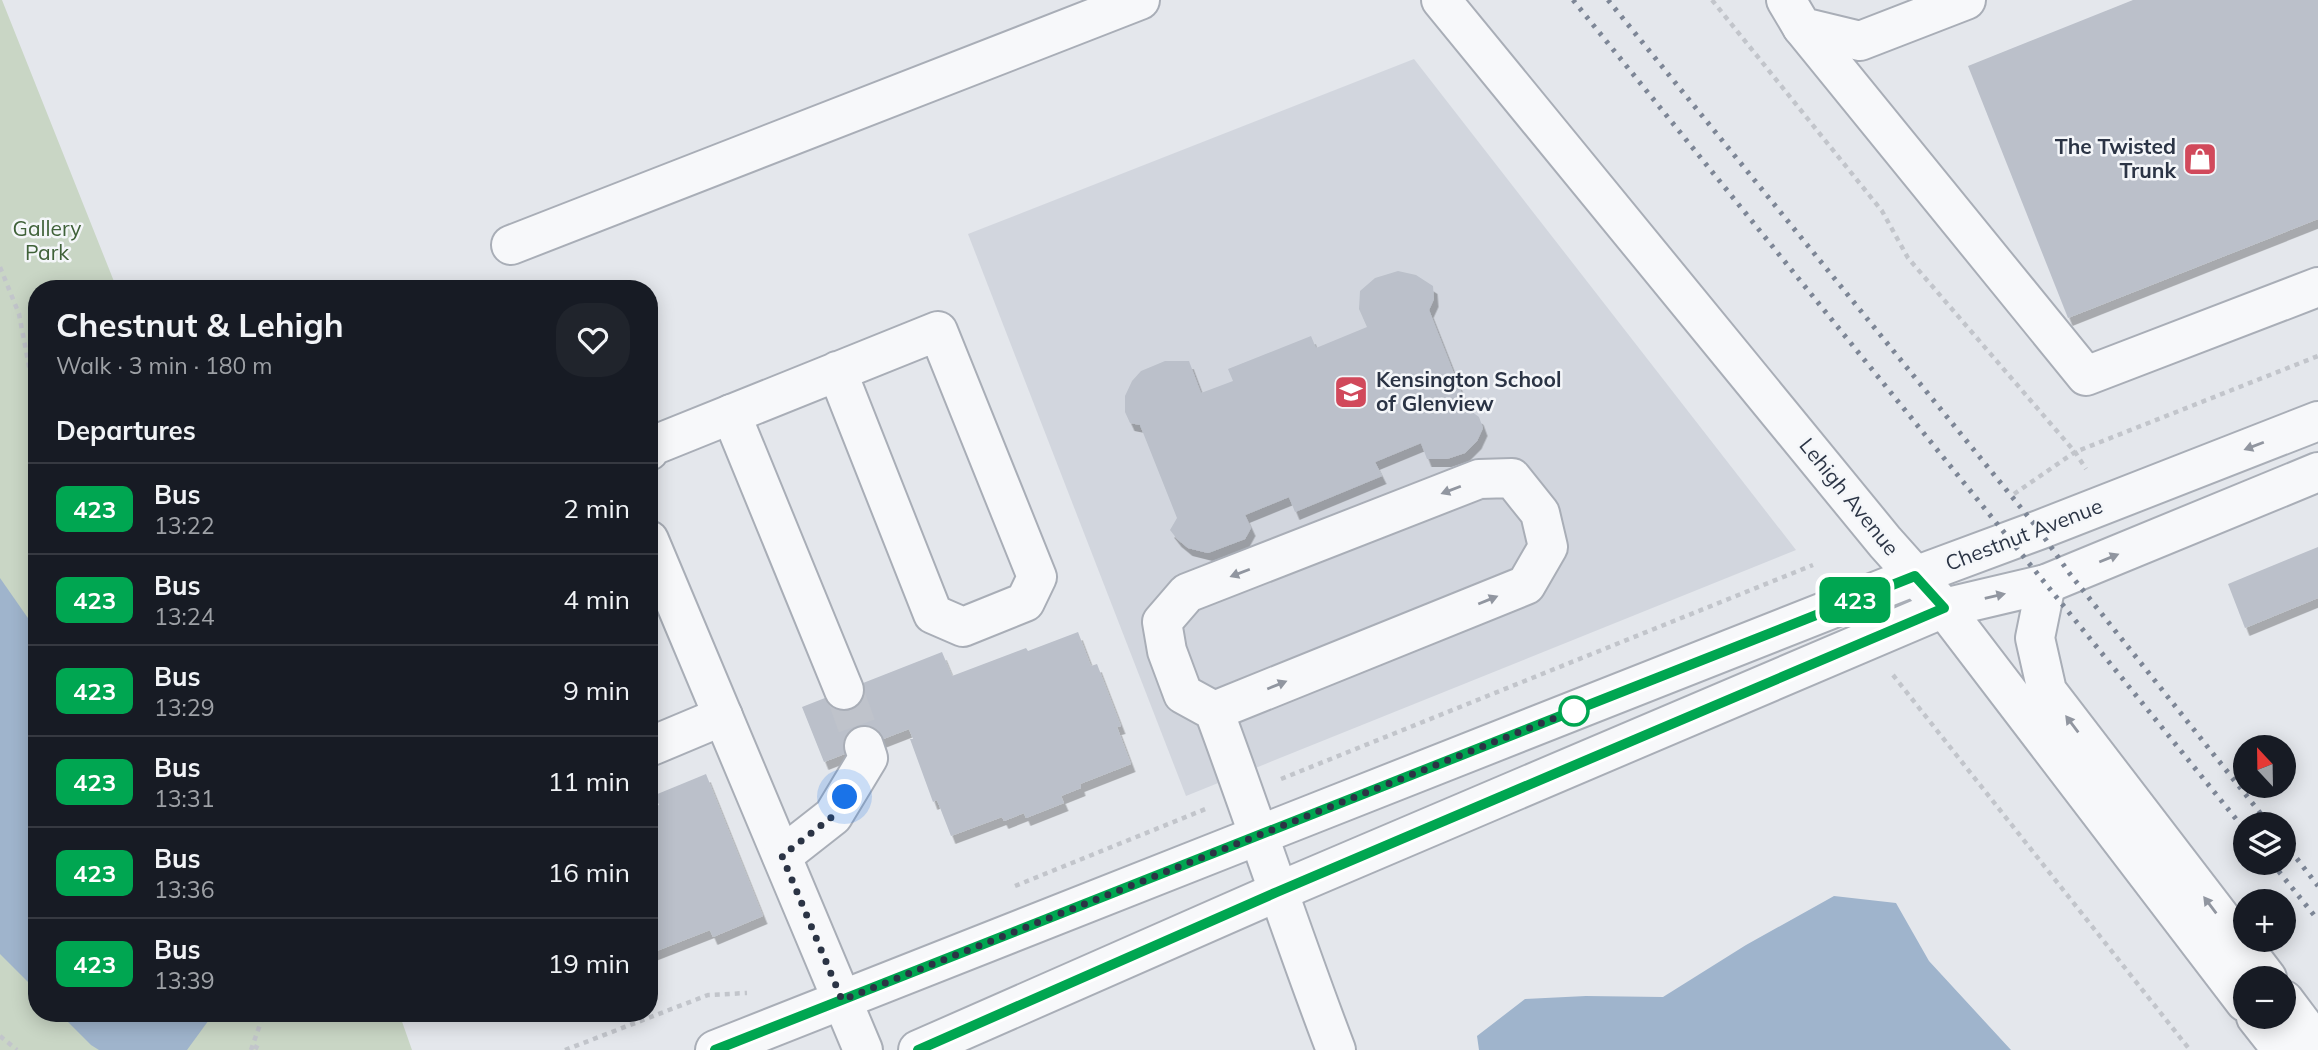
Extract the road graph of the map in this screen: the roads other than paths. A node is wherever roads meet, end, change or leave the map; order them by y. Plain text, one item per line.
1 (1140, 0) edge
2 (1441, 0) edge
3 (1966, 0) edge
4 (1794, 14) edge
5 (511, 245) dead end
6 (2318, 287) edge
7 (837, 371) junction
8 (732, 414) junction
9 (2318, 421) edge
10 (658, 444) edge
11 (2318, 472) edge
12 (658, 561) edge
13 (1915, 576) junction
14 (2046, 584) junction
15 (1944, 608) junction
16 (844, 690) tunnel mouth
17 (1214, 711) junction
18 (723, 716) junction
19 (658, 743) edge
20 (864, 746) tunnel mouth
21 (1260, 834) junction
22 (782, 856) junction
23 (1277, 892) junction
24 (2258, 966) edge
25 (2233, 986) edge
26 (842, 1000) junction
27 (2296, 1016) edge
28 (2265, 1029) edge
29 (2318, 1045) edge
30 (715, 1050) edge
31 (863, 1050) edge
32 (918, 1050) edge
33 (1336, 1050) edge
34 (2281, 1050) edge

1 - 5 street
2 - 13 street, Lehigh Avenue
3 - 4 street
4 - 6 street
7 - 7 street
7 - 8 street
8 - 10 street
8 - 16 street
9 -> 13 street, Chestnut Avenue
14 -> 11 street, Chestnut Avenue
12 - 18 street
13 - 15 street, Lehigh Avenue
13 - 21 street, Chestnut Avenue
15 -> 14 street, Chestnut Avenue
24 -> 14 street
15 - 23 street, Chestnut Avenue
15 - 25 street, Lehigh Avenue
17 -> 17 street
17 - 21 street
18 - 19 street
18 - 22 street
20 - 22 street
21 - 23 street
21 - 26 street, Chestnut Avenue
22 - 26 street
23 - 32 street, Chestnut Avenue
23 - 33 street
26 - 30 street, Chestnut Avenue
26 - 31 street
27 - 29 street
28 - 34 street

